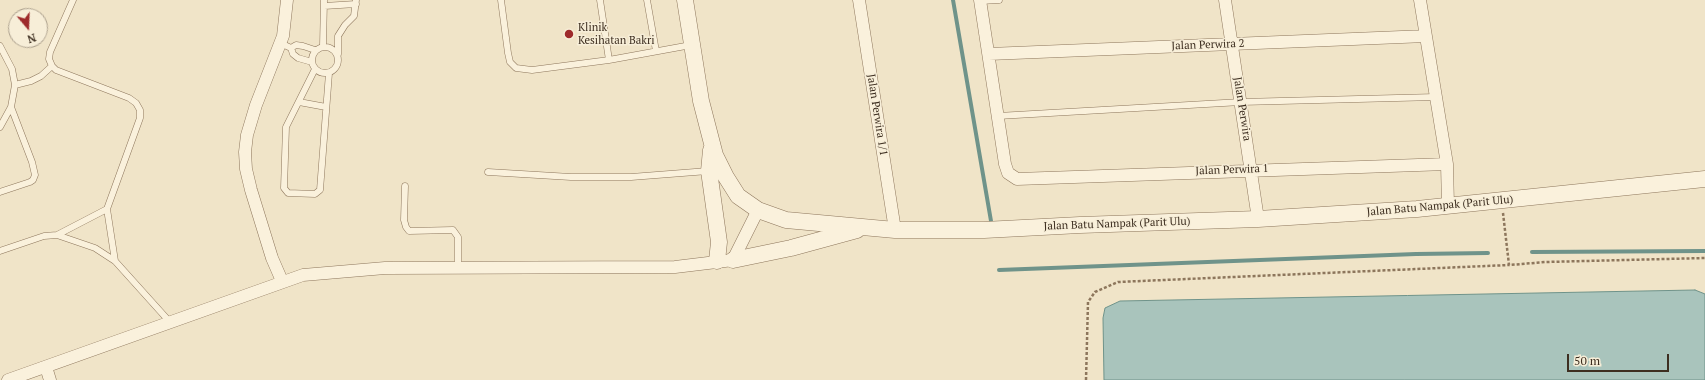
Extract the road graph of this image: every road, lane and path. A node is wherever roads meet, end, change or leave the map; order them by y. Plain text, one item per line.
1 (72, 0) edge
2 (286, 0) edge
3 (501, 0) edge
4 (600, 0) edge
5 (647, 0) edge
6 (685, 0) edge
7 (859, 0) edge
8 (980, 0) edge
9 (999, 0) edge
10 (1225, 0) edge
11 (1420, 0) edge
12 (356, 2) edge
13 (324, 3) edge
14 (1426, 36) junction
15 (692, 44) junction
16 (1232, 44) junction
17 (285, 45) junction
18 (0, 46) edge
19 (323, 46) junction
20 (316, 50) junction
21 (656, 51) junction
22 (338, 54) junction
23 (989, 54) junction
24 (609, 60) junction
25 (312, 62) junction
26 (52, 66) junction
27 (315, 68) junction
28 (329, 73) junction
29 (15, 85) junction
30 (1436, 98) junction
31 (299, 102) junction
32 (1241, 102) junction
33 (11, 107) junction
34 (326, 107) junction
35 (998, 116) junction
36 (0, 127) edge
37 (711, 140) junction
38 (1446, 164) junction
39 (1251, 170) junction
40 (709, 171) junction
41 (488, 172) dead end
42 (1705, 179) edge
43 (405, 186) dead end
44 (0, 192) edge
45 (1502, 201) junction
46 (1448, 206) junction
47 (107, 209) junction
48 (758, 210) junction
49 (1258, 219) junction
50 (864, 228) junction
51 (895, 230) junction
52 (57, 235) junction
53 (0, 252) edge
54 (1705, 258) edge
55 (733, 260) junction
56 (115, 261) junction
57 (717, 262) junction
58 (1510, 265) junction
59 (458, 267) junction
60 (282, 281) junction
61 (169, 321) junction
62 (46, 367) junction
63 (8, 380) edge
64 (50, 380) edge
65 (1086, 380) edge

1 - 26 lane
2 - 17 street
3 - 24 lane
4 - 24 lane
5 - 21 lane
6 - 15 street, Jalan Batu Nampak (Parit Ulu)
7 - 51 street, Jalan Perwira 1/1
8 - 9 lane
8 - 23 street
10 - 16 street, Jalan Perwira
11 - 14 street
12 - 13 lane
12 - 22 lane
13 - 19 lane
14 - 16 street, Jalan Perwira 2
14 - 30 street
15 - 21 lane
15 - 37 street, Jalan Batu Nampak (Parit Ulu)
16 - 23 street, Jalan Perwira 2
16 - 32 street, Jalan Perwira
17 - 20 lane
17 - 25 lane
17 - 60 street
18 - 29 lane
19 - 20 lane
19 - 22 lane
20 - 25 lane
21 - 24 lane
22 - 28 lane
23 - 35 street
25 - 27 lane
26 - 29 lane
26 - 47 lane
27 - 28 lane
27 - 31 lane
28 - 34 lane
29 - 33 lane
30 - 32 lane
30 - 38 street
31 - 34 lane
31 - 34 lane
32 - 35 lane
32 - 39 street, Jalan Perwira
33 - 36 lane
33 - 44 lane
35 - 39 street, Jalan Perwira 1
37 - 40 street
37 - 48 street, Jalan Batu Nampak (Parit Ulu)
38 - 39 street, Jalan Perwira 1
38 - 46 street
39 - 49 street, Jalan Perwira
40 - 41 lane
40 - 57 street
42 - 45 street, Jalan Batu Nampak (Parit Ulu)
43 - 59 lane
45 - 46 street, Jalan Batu Nampak (Parit Ulu)
45 - 58 path
46 - 49 street, Jalan Batu Nampak (Parit Ulu)
47 - 52 lane
47 - 56 lane
48 - 50 street, Jalan Batu Nampak (Parit Ulu)
48 - 55 street
49 - 51 street, Jalan Batu Nampak (Parit Ulu)
50 - 51 street, Jalan Batu Nampak (Parit Ulu)
50 - 55 street
52 - 53 lane
52 - 56 lane
54 - 58 path
55 - 57 street
56 - 61 lane
57 - 59 street
58 - 65 path
59 - 60 street
60 - 61 street
61 - 62 street
62 - 63 street
62 - 64 street

